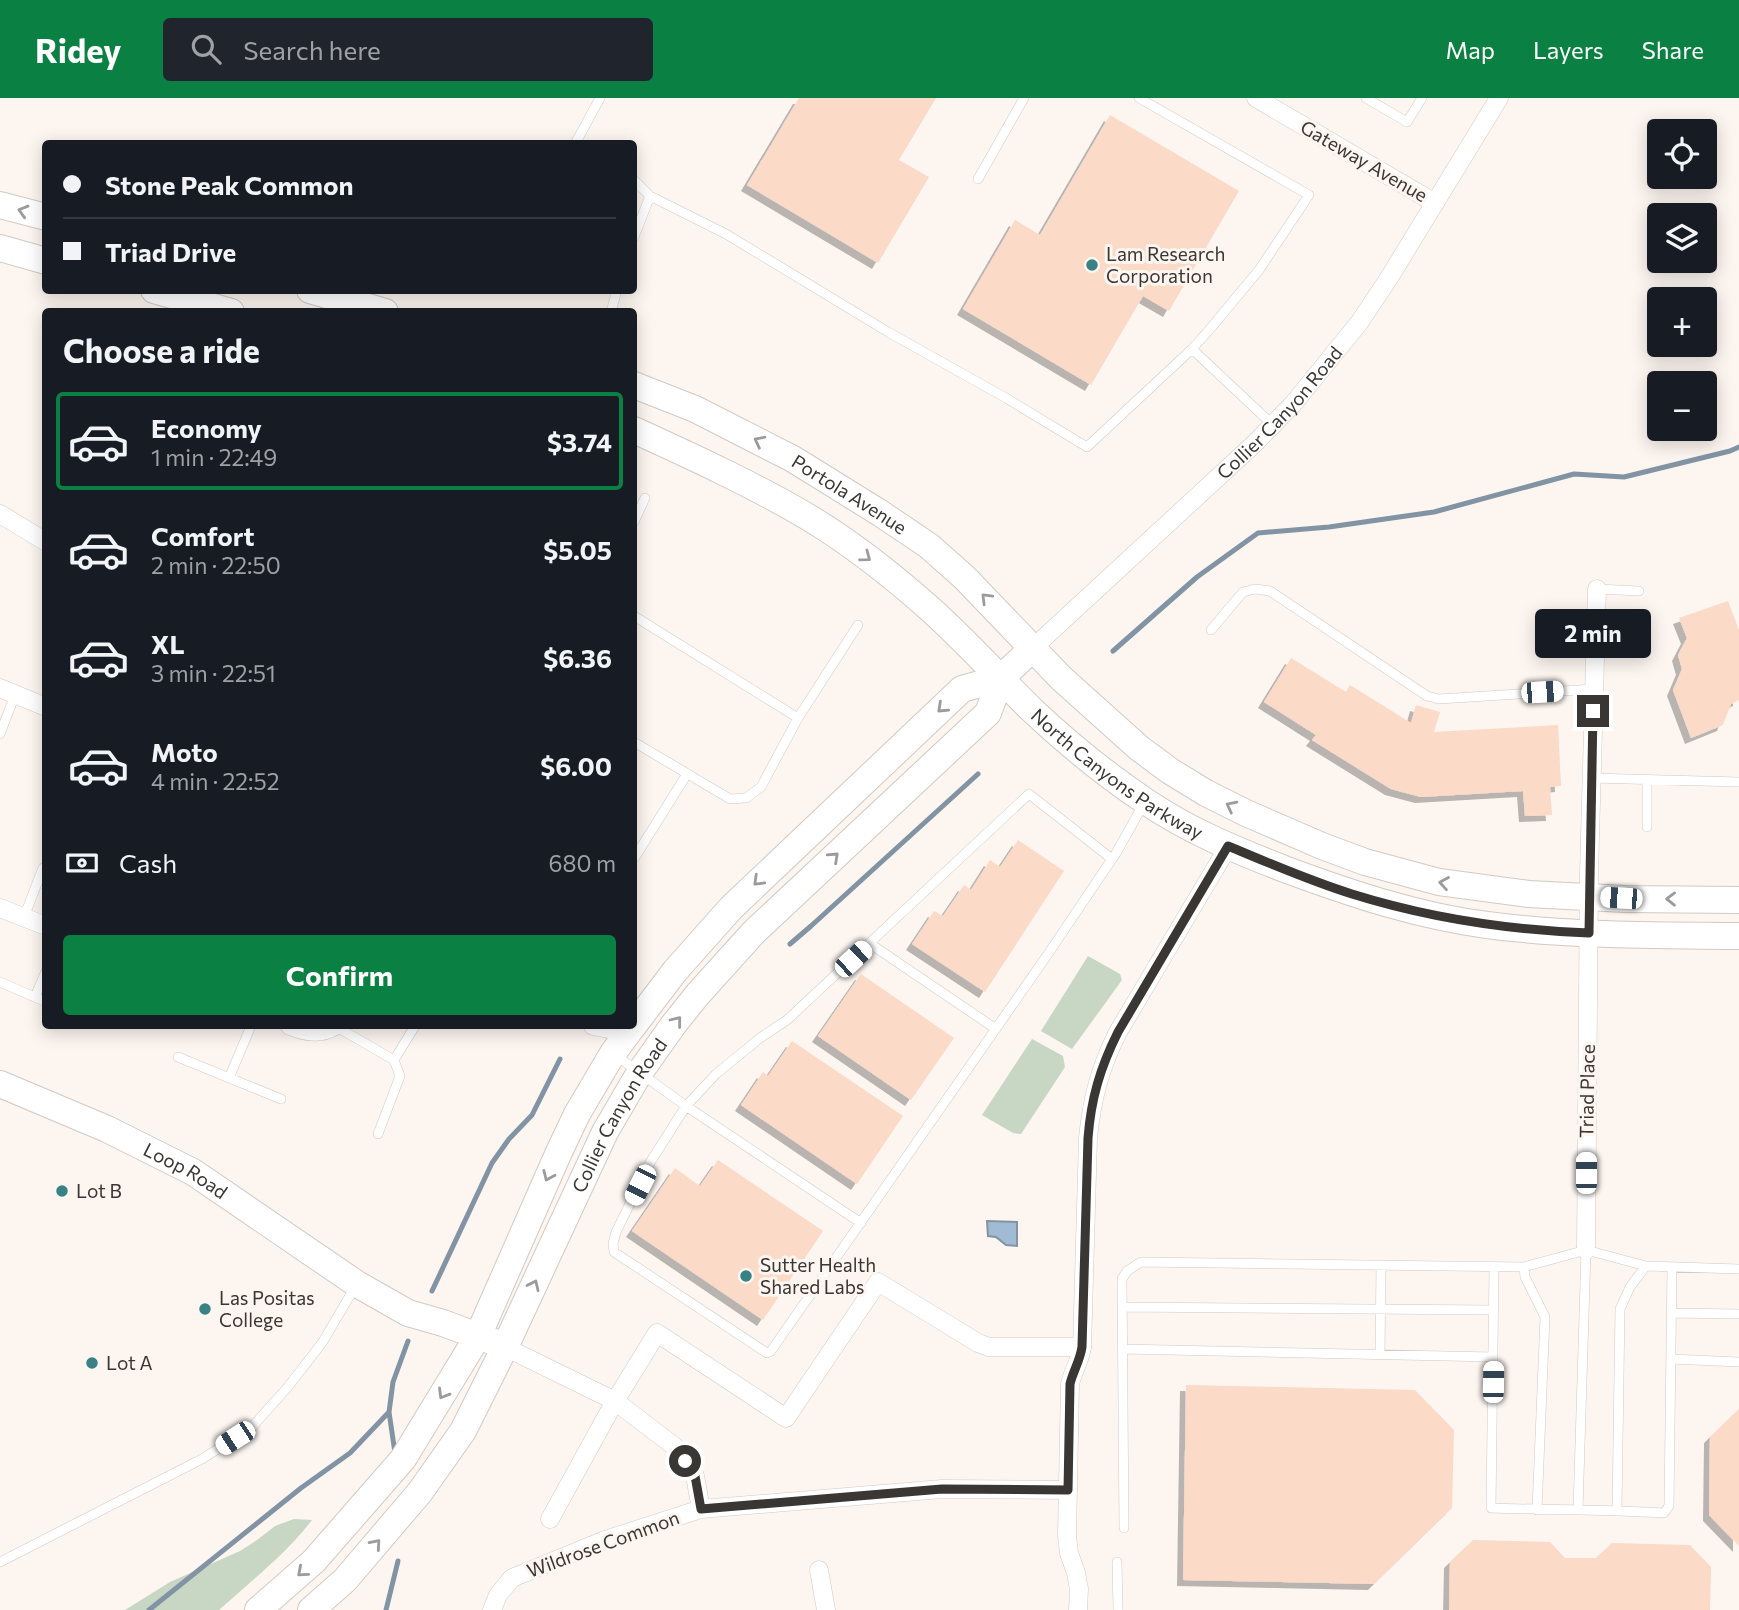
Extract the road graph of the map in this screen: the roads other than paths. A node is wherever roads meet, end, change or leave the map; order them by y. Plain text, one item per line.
1 (600, 98) edge
2 (1024, 98) edge
3 (1139, 98) edge
4 (1256, 98) edge
5 (1422, 98) edge
6 (1499, 98) edge
7 (1368, 99) edge
8 (577, 140) edge
9 (978, 179) dead end
10 (637, 183) edge
11 (650, 196) junction
12 (1435, 203) junction
13 (0, 205) edge
14 (42, 216) edge
15 (637, 229) edge
16 (0, 248) edge
17 (42, 260) edge
18 (168, 294) edge
19 (324, 294) edge
20 (216, 308) edge
21 (372, 308) edge
22 (1192, 349) junction
23 (637, 386) edge
24 (1273, 425) junction
25 (637, 431) edge
26 (645, 498) dead end
27 (0, 514) edge
28 (637, 515) edge
29 (42, 539) edge
30 (1597, 589) joint
31 (1639, 591) dead end
32 (637, 618) edge
33 (858, 625) dead end
34 (1211, 630) dead end
35 (1033, 648) junction
36 (1001, 678) junction
37 (1594, 689) junction
38 (8, 692) edge
39 (42, 705) edge
40 (798, 718) junction
41 (0, 734) edge
42 (637, 743) edge
43 (687, 774) junction
44 (1591, 778) junction
45 (1647, 780) junction
46 (1739, 782) edge
47 (1145, 801) junction
48 (1647, 827) dead end
49 (1228, 846) junction
50 (637, 854) edge
51 (1112, 859) junction
52 (42, 871) edge
53 (1589, 897) junction
54 (1739, 900) edge
55 (0, 908) edge
56 (24, 917) junction
57 (42, 924) edge
58 (1589, 933) junction
59 (1739, 936) edge
60 (869, 943) junction
61 (42, 980) edge
62 (0, 982) edge
63 (35, 997) junction
64 (42, 1000) edge
65 (637, 1020) edge
66 (250, 1029) edge
67 (298, 1029) edge
68 (330, 1029) edge
69 (340, 1029) edge
70 (413, 1029) edge
71 (630, 1029) edge
72 (996, 1029) junction
73 (613, 1053) junction
74 (178, 1057) dead end
75 (394, 1060) junction
76 (640, 1072) junction
77 (229, 1077) junction
78 (0, 1084) edge
79 (281, 1099) dead end
80 (686, 1106) junction
81 (377, 1134) dead end
82 (861, 1223) junction
83 (1586, 1250) junction
84 (1381, 1265) junction
85 (1646, 1266) junction
86 (1494, 1267) junction
87 (1524, 1267) junction
88 (1672, 1267) junction
89 (1739, 1269) edge
90 (357, 1284) junction
91 (1122, 1307) junction
92 (1381, 1309) junction
93 (1494, 1310) junction
94 (1671, 1312) junction
95 (1739, 1314) edge
96 (478, 1336) junction
97 (505, 1347) junction
98 (1082, 1347) junction
99 (1123, 1349) junction
100 (1380, 1354) junction
101 (1493, 1357) junction
102 (1671, 1359) junction
103 (1739, 1362) edge
104 (615, 1401) junction
105 (1068, 1490) junction
106 (701, 1509) junction
107 (1537, 1510) junction
108 (1578, 1510) junction
109 (1617, 1510) junction
110 (550, 1519) dead end
111 (1124, 1528) dead end
112 (0, 1562) edge
113 (1117, 1562) dead end
114 (819, 1570) dead end
115 (258, 1610) edge
116 (311, 1610) edge
117 (492, 1610) edge
118 (826, 1610) edge
119 (1078, 1610) edge
120 (1118, 1610) edge

1 - 8 lane
2 - 9 lane
3 - 22 lane
4 - 12 street, Gateway Avenue
5 - 7 lane
6 - 12 street, Collier Canyon Road
10 - 11 lane
11 - 15 lane
11 - 22 lane
12 - 24 street, Collier Canyon Road
14 -> 13 street
16 - 17 street
18 - 20 street
19 - 21 street
22 - 24 lane
35 -> 23 street, Portola Avenue
24 - 35 street, Collier Canyon Road
25 -> 36 street
26 - 28 lane
27 - 29 street
30 - 31 lane
30 - 37 street, Triad Place
32 - 40 lane
33 - 40 lane
34 - 37 lane
35 - 36 street, Collier Canyon Road
53 -> 35 street, North Canyons Parkway
36 - 47 street, North Canyons Parkway
36 -> 65 street, Collier Canyon Road
76 -> 36 street, Collier Canyon Road
37 - 44 street, Triad Place
38 - 39 street
38 - 41 lane
40 - 43 lane
42 - 43 lane
43 - 50 lane
44 - 45 lane
44 - 53 street, Triad Place
45 - 46 lane
45 - 48 lane
47 - 49 street, North Canyons Parkway
47 - 51 lane
49 - 58 street, North Canyons Parkway
49 - 98 street
51 - 60 lane
51 - 72 lane
52 - 56 lane
54 -> 53 street, North Canyons Parkway
53 - 58 street, Triad Place
55 - 56 street
56 - 57 street
58 - 59 street, North Canyons Parkway
58 - 83 street, Triad Place
60 - 72 lane
60 - 80 lane
61 - 63 lane
62 - 63 lane
63 - 64 lane
66 - 77 lane
67 - 68 street
69 - 75 lane
70 - 75 lane
71 - 73 street, Collier Canyon Road
72 - 82 lane
73 - 76 lane
73 -> 96 street, Collier Canyon Road
74 - 77 lane
75 - 81 lane
76 - 80 lane
97 -> 76 street, Collier Canyon Road
77 - 79 lane
78 - 90 street, Loop Road
80 - 82 lane
80 - 82 lane
83 - 85 lane
83 - 87 lane
83 - 108 lane
84 - 86 lane
84 - 91 lane
84 - 92 lane
85 - 88 lane
85 - 109 lane
86 - 87 lane
86 - 93 lane
87 - 107 lane
88 - 89 lane
88 - 94 lane
90 - 96 street, Loop Road
90 - 112 lane
91 - 92 lane
91 - 99 lane
92 - 93 lane
92 - 100 lane
93 - 101 lane
94 - 95 lane
94 - 102 lane
96 - 97 street, Loop Road
96 -> 115 street, Collier Canyon Road
97 - 104 street
116 -> 97 street, Collier Canyon Road
98 - 104 street
98 - 105 street
99 - 100 lane
99 - 111 lane
100 - 101 lane
101 - 107 lane
102 - 103 lane
102 - 109 lane
104 - 106 street
104 - 110 street
105 - 106 street, Wildrose Common
105 - 119 street
106 - 117 street, Wildrose Common
107 - 108 lane
108 - 109 lane
113 - 120 lane
114 - 118 street

